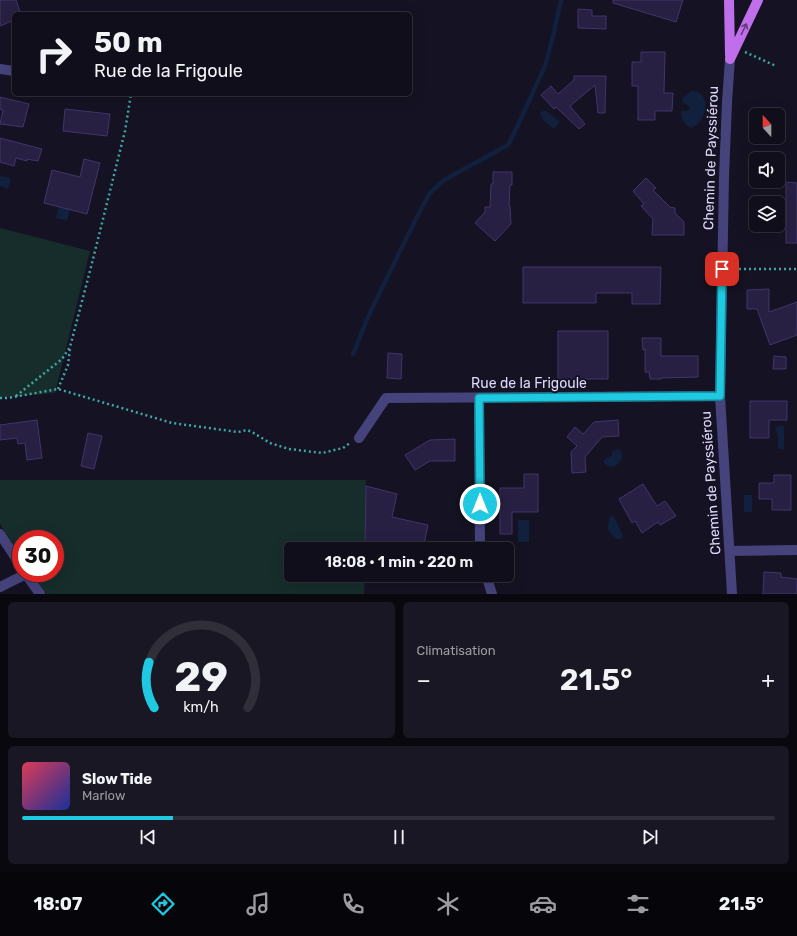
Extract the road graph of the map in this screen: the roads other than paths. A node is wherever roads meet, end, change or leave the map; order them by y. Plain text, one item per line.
1 (729, 0) edge
2 (758, 0) edge
3 (730, 59) junction
4 (0, 69) edge
5 (12, 71) edge
6 (720, 396) junction
7 (479, 398) junction
8 (359, 438) road end
9 (0, 534) edge
10 (480, 542) edge
11 (797, 550) edge
12 (730, 551) junction
13 (12, 552) edge
14 (12, 579) edge
15 (32, 582) edge
16 (488, 582) edge
17 (0, 587) edge
18 (40, 594) edge
19 (492, 594) edge
20 (732, 594) edge

1 - 3 main road, Chemin de Payssiérou
3 -> 2 main road, Chemin de Payssiérou
3 - 6 street, Chemin de Payssiérou
4 - 5 street
6 - 7 street, Rue de la Frigoule
6 - 12 street, Chemin de Payssiérou
7 - 8 street, Rue de la Frigoule
7 - 10 street
9 - 13 street
11 - 12 street
12 - 20 street, Chemin de Payssiérou
14 - 17 street
15 - 18 street
16 - 19 street

